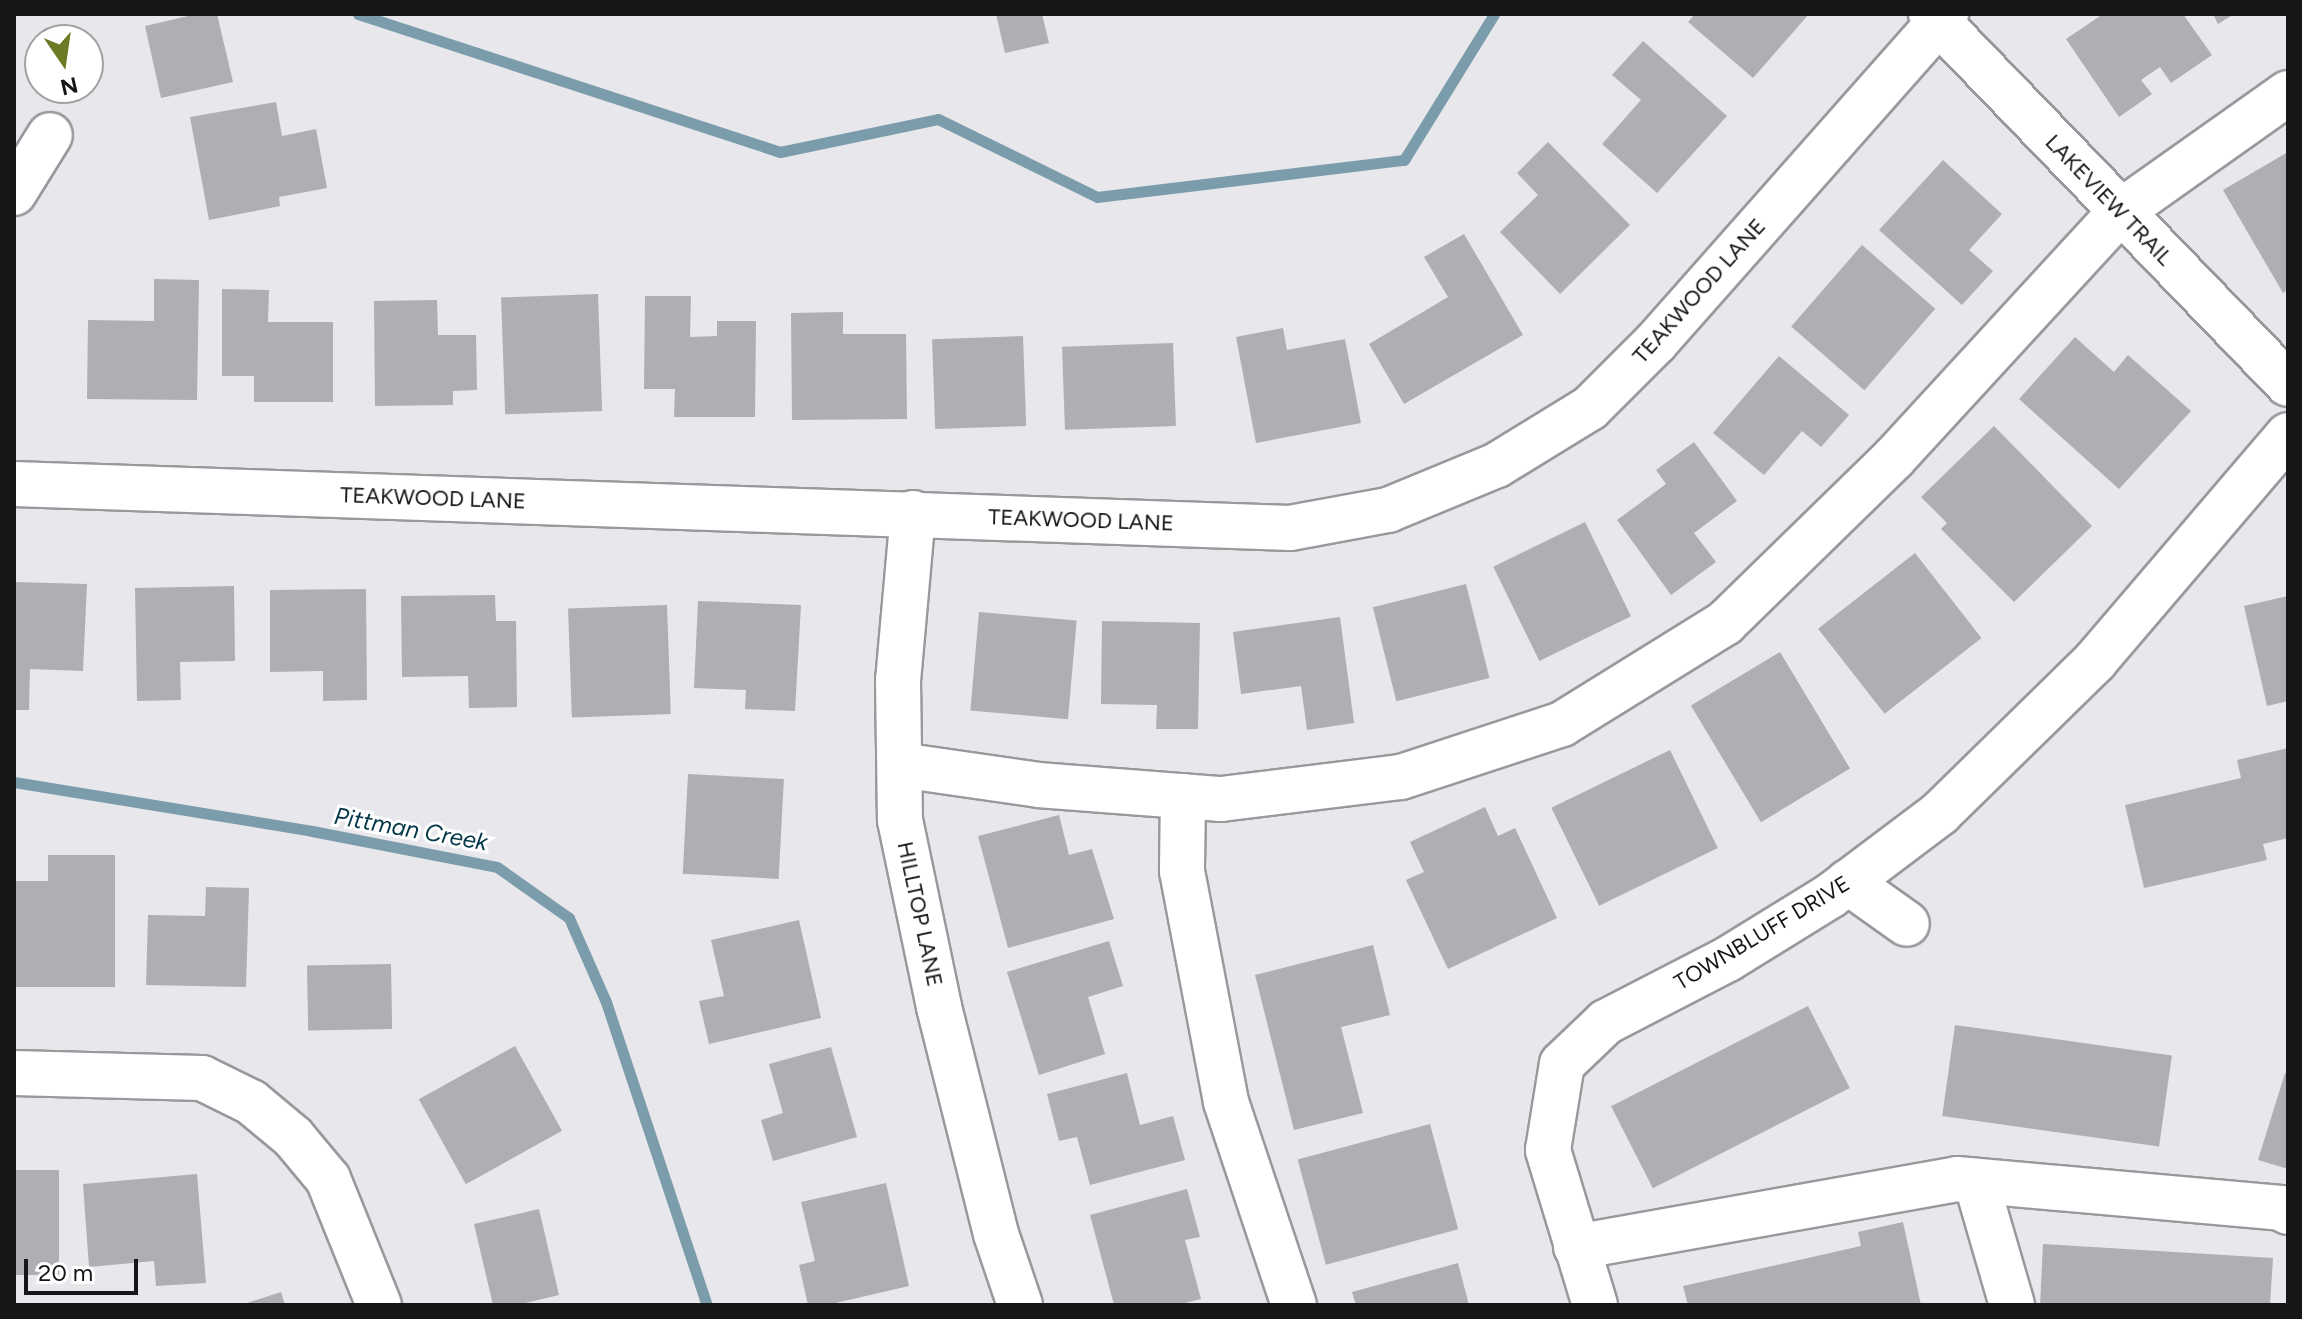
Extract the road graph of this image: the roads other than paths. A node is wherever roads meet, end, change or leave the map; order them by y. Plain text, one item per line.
1 (1938, 17) edge
2 (2288, 93) edge
3 (50, 135) dead end
4 (14, 193) edge
5 (2120, 212) junction
6 (2288, 384) edge
7 (2288, 435) edge
8 (14, 484) edge
9 (913, 513) junction
10 (900, 765) junction
11 (1183, 796) junction
12 (1848, 882) junction
13 (1907, 924) dead end
14 (14, 1073) edge
15 (1976, 1181) junction
16 (2288, 1212) edge
17 (1576, 1247) junction
18 (379, 1305) edge
19 (1020, 1305) edge
20 (1294, 1305) edge
21 (1595, 1305) edge
22 (2012, 1305) edge

1 - 5 street, LAKEVIEW TRAIL
1 - 9 street, TEAKWOOD LANE
2 - 5 street
3 - 4 street
5 - 6 street, LAKEVIEW TRAIL
5 - 11 street
7 - 12 street, TOWNBLUFF DRIVE
8 - 9 street, TEAKWOOD LANE
9 - 10 street, HILLTOP LANE
10 - 11 street
10 - 19 street, HILLTOP LANE
11 - 20 street
12 - 13 street
12 - 17 street, TOWNBLUFF DRIVE
14 - 18 street
15 - 16 street
15 - 17 street
15 - 22 street
17 - 21 street, TOWNBLUFF DRIVE

